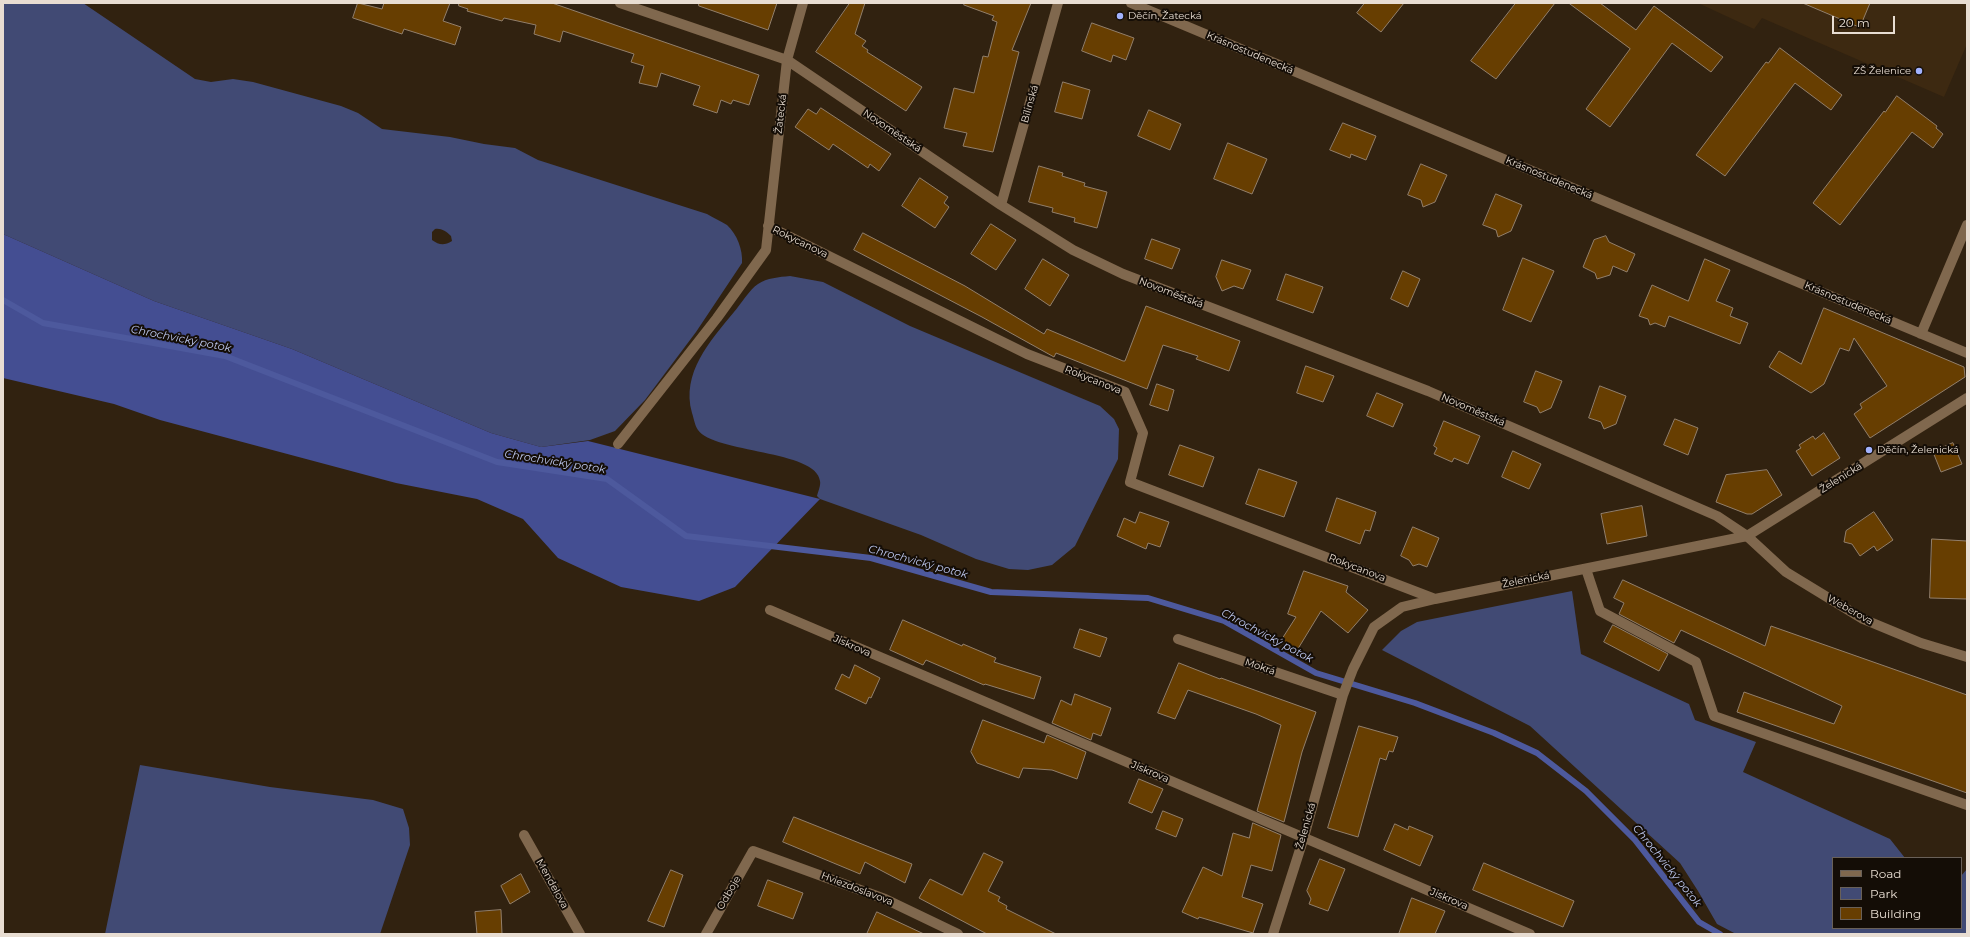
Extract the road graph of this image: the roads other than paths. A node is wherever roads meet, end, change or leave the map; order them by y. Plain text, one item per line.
1 (620, 3) edge
2 (803, 3) edge
3 (1058, 3) edge
4 (1131, 3) edge
5 (787, 60) junction
6 (1001, 205) junction
7 (1967, 225) edge
8 (768, 226) junction
9 (1921, 334) junction
10 (1967, 353) edge
11 (1967, 398) edge
12 (618, 444) dead end
13 (1748, 536) junction
14 (1586, 569) junction
15 (1435, 599) junction
16 (770, 610) dead end
17 (1178, 639) dead end
18 (1967, 658) edge
19 (1344, 692) junction
20 (1967, 805) edge
21 (524, 835) dead end
22 (1304, 836) junction
23 (753, 852) joint
24 (580, 934) edge
25 (706, 934) edge
26 (958, 934) edge
27 (1274, 934) edge
28 (1530, 934) edge

1 - 5 street, Novoměstská
2 - 5 street, Žatecká
3 - 6 street, Bílinská
4 - 9 street, Krásnostudenecká
5 - 6 street, Novoměstská
5 - 8 street, Žatecká
6 - 13 street, Novoměstská
7 - 9 street
8 - 12 street, Žatecká
8 - 15 street, Rokycanova
9 - 10 street, Krásnostudenecká
11 - 13 street, Želenická
13 - 14 street, Želenická
13 - 18 street, Weberova
14 - 15 street, Želenická
14 - 20 street
15 - 19 street, Želenická
16 - 22 street, Jiskrova
17 - 19 street, Mokrá
19 - 22 street, Želenická
21 - 24 street, Mendelova
22 - 27 street, Želenická
22 - 28 street, Jiskrova
23 - 25 street, Odboje
23 - 26 street, Hviezdoslavova

